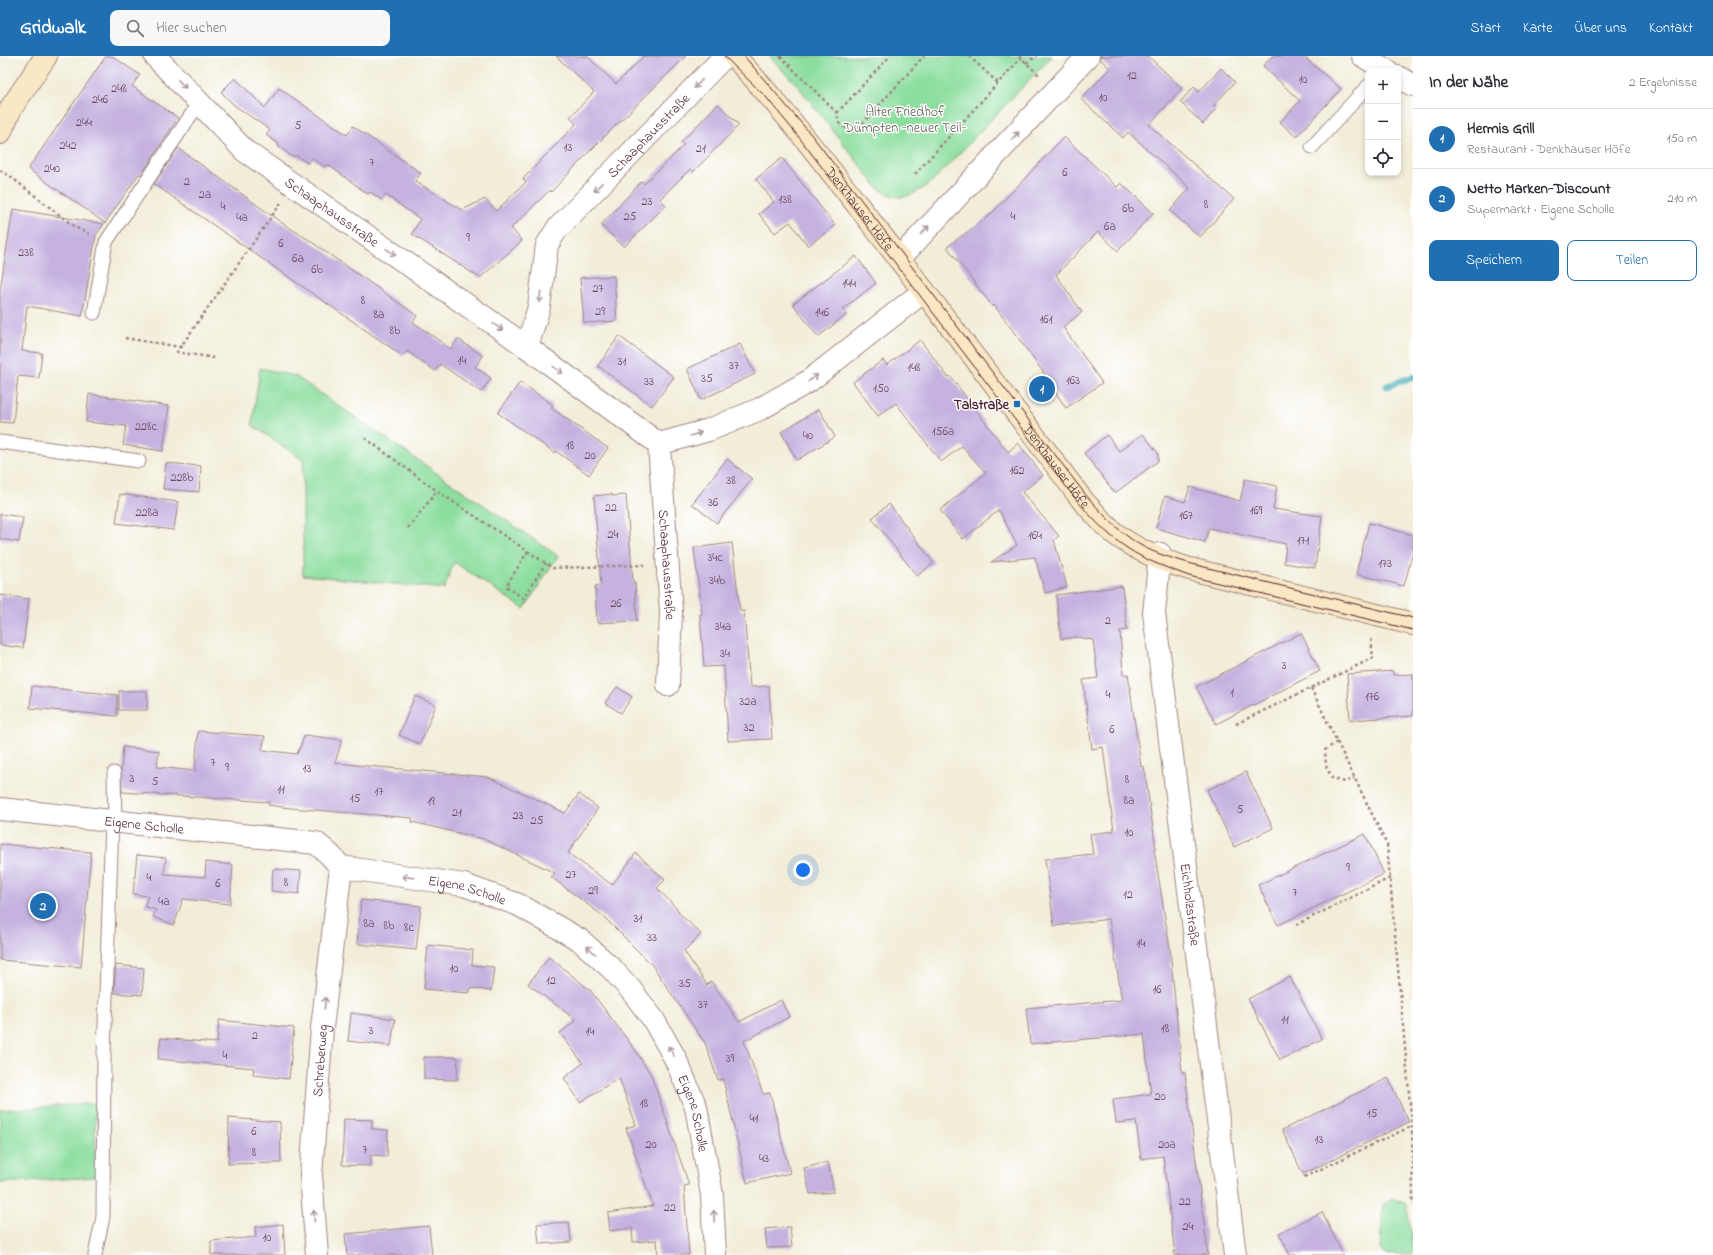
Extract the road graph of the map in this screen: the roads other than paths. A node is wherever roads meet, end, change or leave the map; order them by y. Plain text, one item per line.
1 (46, 56) edge
2 (155, 56) edge
3 (725, 56) edge
4 (734, 56) edge
5 (1088, 56) edge
6 (1363, 56) edge
7 (1382, 68) edge
8 (1401, 79) edge
9 (1413, 85) edge
10 (1365, 89) edge
11 (199, 103) junction
12 (0, 133) edge
13 (1312, 147) dead end
14 (899, 259) junction
15 (924, 292) junction
16 (94, 313) dead end
17 (527, 347) junction
18 (0, 442) edge
19 (659, 444) junction
20 (139, 460) dead end
21 (1160, 557) junction
22 (1413, 624) edge
23 (668, 685) dead end
24 (114, 773) dead end
25 (0, 809) edge
26 (113, 821) junction
27 (341, 867) junction
28 (95, 1255) edge
29 (317, 1255) edge
30 (715, 1255) edge
31 (1235, 1255) edge

1 - 12 street
2 -> 11 street, Schaaphausstraße
3 -> 17 street, Schaaphausstraße
4 - 14 street, Denkhauser Höfe
14 -> 5 street
6 - 7 street
8 - 9 street
10 - 13 lane
11 - 16 lane
11 -> 17 street, Schaaphausstraße
14 - 15 street, Denkhauser Höfe
19 -> 15 street
15 - 21 street, Denkhauser Höfe
17 -> 19 street, Schaaphausstraße
18 - 20 lane
19 - 23 street, Schaaphausstraße
21 - 22 street, Denkhauser Höfe
21 - 31 street, Eichholzstraße
24 - 26 lane
25 - 26 street, Eigene Scholle
26 - 27 street, Eigene Scholle
26 - 28 lane
29 -> 27 street, Schreberweg
30 -> 27 street, Eigene Scholle

